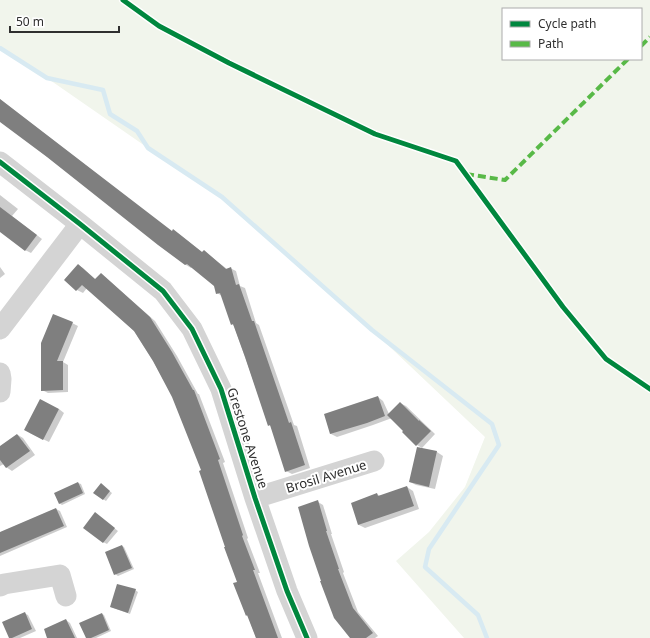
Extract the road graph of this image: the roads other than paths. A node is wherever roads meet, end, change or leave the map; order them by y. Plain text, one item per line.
1 (0, 162) edge
2 (80, 224) junction
3 (0, 329) edge
4 (0, 373) edge
5 (0, 392) edge
6 (374, 461) dead end
7 (255, 498) junction
8 (0, 586) edge
9 (66, 596) dead end
10 (307, 638) edge

1 - 2 street, Grestone Avenue
2 - 3 street
2 - 7 street, Grestone Avenue
4 - 5 street
6 - 7 street, Brosil Avenue
7 - 10 street, Grestone Avenue
8 - 9 street

